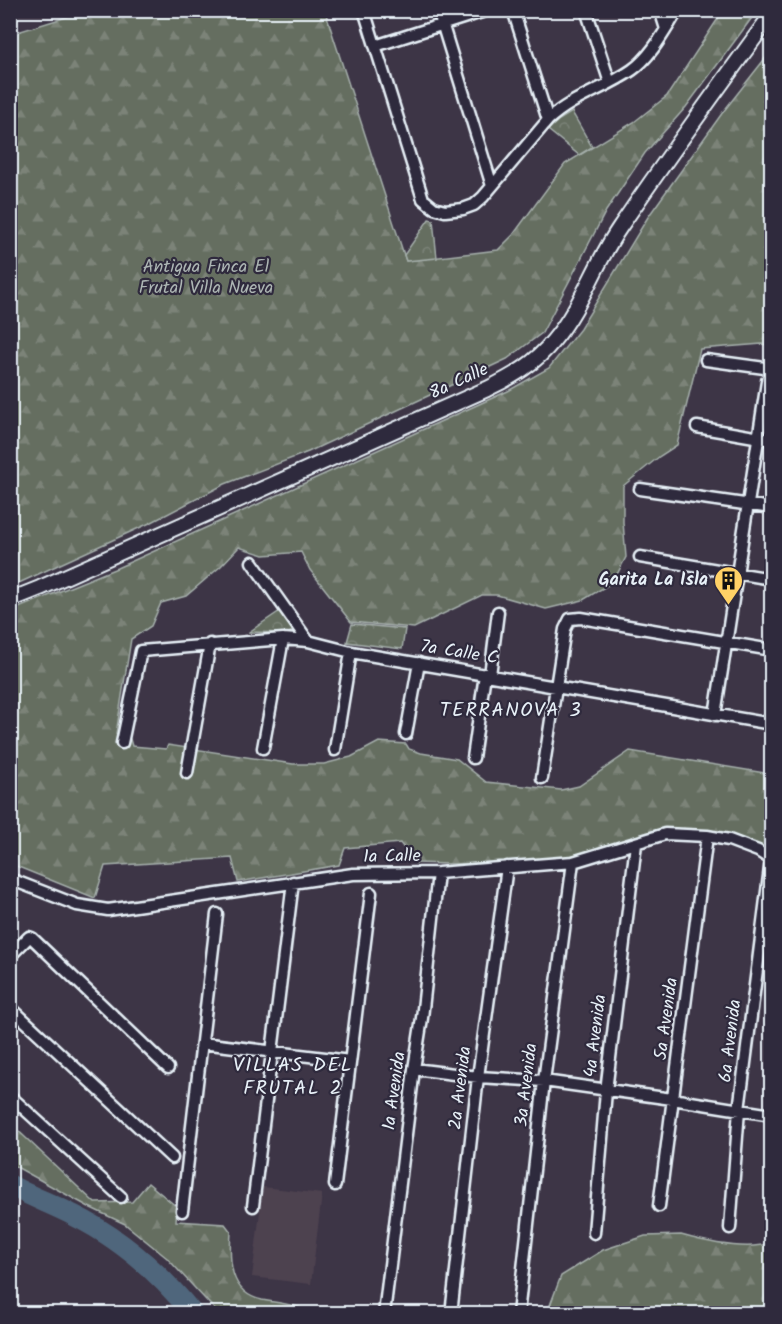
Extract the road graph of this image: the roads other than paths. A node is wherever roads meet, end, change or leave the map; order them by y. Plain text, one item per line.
1 (364, 10) edge
2 (438, 10) edge
3 (488, 10) edge
4 (513, 10) edge
5 (586, 10) edge
6 (660, 10) edge
7 (678, 10) edge
8 (771, 14) edge
9 (442, 25) junction
10 (666, 30) junction
11 (375, 46) junction
12 (610, 83) junction
13 (548, 120) junction
14 (492, 186) junction
15 (706, 360) dead end
16 (770, 369) edge
17 (697, 427) dead end
18 (759, 438) junction
19 (771, 440) edge
20 (640, 489) dead end
21 (748, 505) junction
22 (771, 508) edge
23 (640, 557) dead end
24 (252, 562) dead end
25 (736, 574) junction
26 (771, 579) edge
27 (10, 600) edge
28 (498, 612) dead end
29 (283, 639) junction
30 (308, 641) junction
31 (726, 642) junction
32 (210, 644) junction
33 (771, 650) edge
34 (351, 652) junction
35 (419, 663) junction
36 (487, 675) junction
37 (556, 686) junction
38 (715, 715) junction
39 (771, 724) edge
40 (406, 734) dead end
41 (122, 743) dead end
42 (263, 748) dead end
43 (335, 750) dead end
44 (473, 758) dead end
45 (187, 773) dead end
46 (542, 778) dead end
47 (707, 836) junction
48 (636, 844) junction
49 (771, 860) edge
50 (573, 862) junction
51 (507, 867) junction
52 (438, 873) junction
53 (10, 879) edge
54 (293, 882) junction
55 (371, 893) dead end
56 (217, 914) dead end
57 (10, 956) edge
58 (10, 1007) edge
59 (202, 1043) junction
60 (273, 1050) junction
61 (350, 1061) junction
62 (168, 1068) dead end
63 (414, 1069) junction
64 (478, 1077) junction
65 (544, 1081) junction
66 (606, 1091) junction
67 (10, 1096) edge
68 (672, 1099) junction
69 (739, 1110) junction
70 (771, 1115) edge
71 (172, 1158) dead end
72 (335, 1185) dead end
73 (121, 1197) dead end
74 (253, 1206) dead end
75 (659, 1206) dead end
76 (182, 1211) dead end
77 (730, 1228) dead end
78 (594, 1233) dead end
79 (384, 1314) edge
80 (451, 1314) edge
81 (518, 1314) edge

1 - 11 street
2 - 9 street
3 - 9 street
4 - 13 street
5 - 12 street
6 - 10 street
7 - 10 street
8 - 27 main road, 8a Calle
9 - 11 street
9 - 14 street
10 - 12 street
11 - 14 street
12 - 13 street
13 - 14 street
15 - 16 street
16 - 18 street
17 - 18 street
18 - 19 street
18 - 21 street
20 - 21 street
21 - 22 street
21 - 25 street
23 - 25 street
24 - 30 street
25 - 26 street
25 - 31 street
28 - 36 street
29 - 30 street, 7a Calle C
29 - 32 street, 7a Calle C
29 - 42 street
30 - 34 street, 7a Calle C
31 - 33 street
31 - 37 street
31 - 38 street
32 - 41 street, 7a Calle C
32 - 45 street
34 - 35 street, 7a Calle C
34 - 43 street
35 - 36 street, 7a Calle C
35 - 40 street
36 - 37 street, 7a Calle C
36 - 44 street
37 - 38 street, 7a Calle C
37 - 46 street
38 - 39 street, 7a Calle C
47 - 48 street, 1a Calle
47 - 49 street, 1a Calle
47 - 68 street, 5a Avenida
48 - 50 street, 1a Calle
48 - 66 street, 4a Avenida
49 - 69 street, 6a Avenida
50 - 51 street, 1a Calle
50 - 65 street, 3a Avenida
51 - 52 street, 1a Calle
51 - 64 street, 2a Avenida
52 - 54 street, 1a Calle
52 - 63 street, 1a Avenida
53 - 54 street, 1a Calle
54 - 60 street
55 - 61 street
56 - 59 street
57 - 62 street
58 - 71 street
59 - 60 street
59 - 76 street
60 - 61 street
60 - 74 street
61 - 72 street
63 - 64 street
63 - 79 street, 1a Avenida
64 - 65 street
64 - 80 street, 2a Avenida
65 - 66 street
65 - 81 street, 3a Avenida
66 - 68 street
66 - 78 street, 4a Avenida
67 - 73 street
68 - 69 street
68 - 75 street, 5a Avenida
69 - 70 street
69 - 77 street, 6a Avenida

